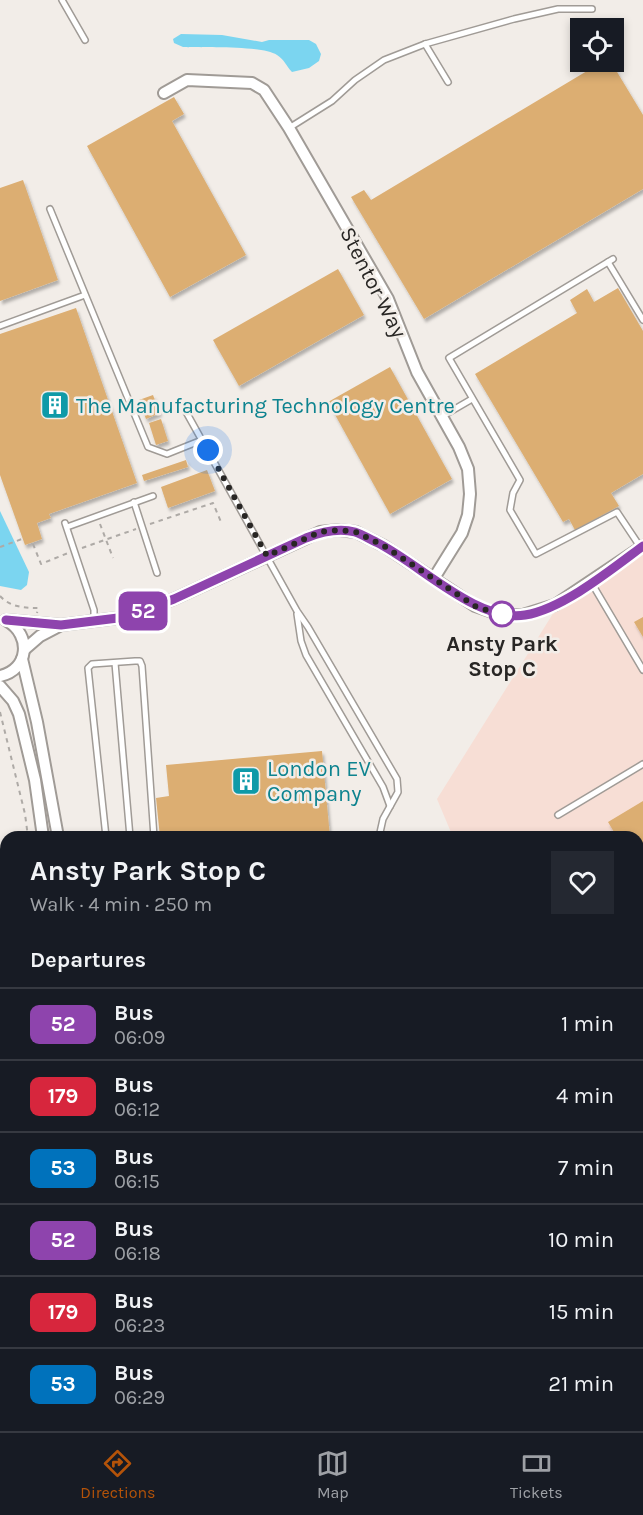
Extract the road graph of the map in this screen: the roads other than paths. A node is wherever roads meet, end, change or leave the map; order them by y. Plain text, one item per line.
1 (62, 0) edge
2 (592, 9) dead end
3 (85, 40) dead end
4 (425, 44) junction
5 (448, 82) dead end
6 (164, 93) dead end
7 (289, 128) junction
8 (50, 209) dead end
9 (85, 295) junction
10 (643, 320) edge
11 (0, 326) edge
12 (472, 399) junction
13 (185, 410) dead end
14 (441, 417) junction
15 (202, 440) junction
16 (153, 496) dead end
17 (134, 502) junction
18 (642, 547) edge
19 (267, 556) junction
20 (157, 573) dead end
21 (434, 578) junction
22 (591, 582) junction
23 (297, 611) junction
24 (3, 620) edge
25 (94, 621) junction
26 (61, 625) junction
27 (24, 654) junction
28 (115, 663) junction
29 (643, 670) edge
30 (0, 676) edge
31 (0, 686) edge
32 (643, 764) edge
33 (390, 806) junction
34 (558, 815) dead end
35 (43, 831) edge
36 (57, 831) edge
37 (105, 831) edge
38 (129, 831) edge
39 (154, 831) edge
40 (380, 831) edge

1 - 3 lane
2 - 4 lane
4 - 5 lane
4 - 7 lane
6 - 7 street, Stentor Way
7 - 14 street, Stentor Way
8 - 9 lane
9 - 11 lane
9 - 15 lane
10 - 12 lane
12 - 14 lane
12 - 18 lane
13 - 15 lane
14 - 21 street, Stentor Way
15 - 19 lane
16 - 17 lane
17 - 20 lane
17 - 25 lane
18 - 22 street
19 - 21 street
19 - 23 lane
19 - 25 street
21 - 22 street
22 - 29 lane
23 - 33 lane
23 - 33 lane
24 - 26 street
24 - 27 street
25 - 26 street
26 - 27 street
27 - 30 street
27 - 36 street
28 - 37 lane
28 - 38 lane
28 - 39 lane
31 - 35 street
32 - 34 lane
33 - 40 lane

